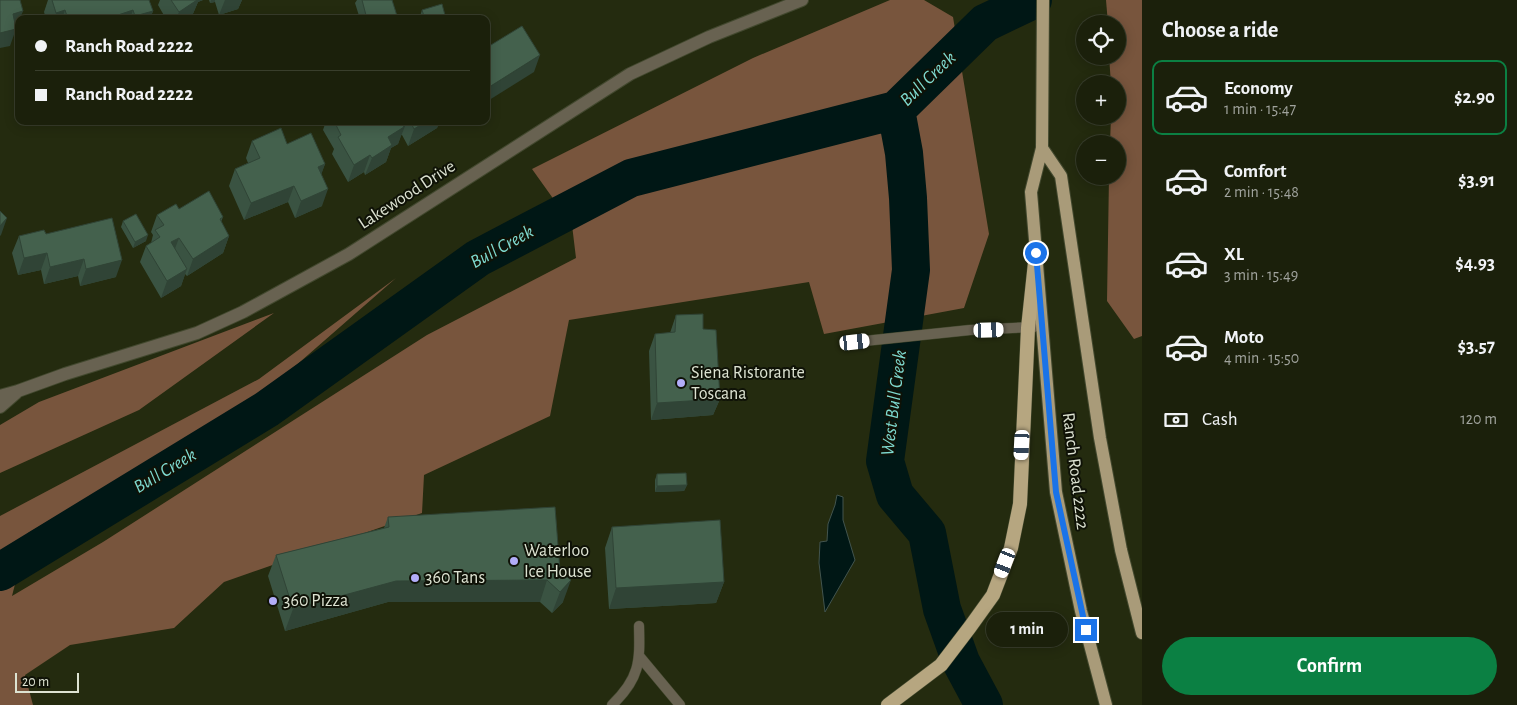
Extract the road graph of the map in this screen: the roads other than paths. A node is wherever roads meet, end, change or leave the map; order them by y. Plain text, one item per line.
1 (802, 0) edge
2 (1043, 0) edge
3 (1042, 148) junction
4 (1036, 253) junction
5 (1042, 326) junction
6 (1028, 328) junction
7 (855, 342) dead end
8 (18, 392) junction
9 (0, 396) edge
10 (0, 407) edge
11 (639, 626) dead end
12 (1142, 633) edge
13 (640, 657) junction
14 (612, 705) edge
15 (680, 705) edge
16 (888, 705) edge
17 (1106, 705) edge

1 - 8 street, Lakewood Drive
2 - 3 main road, Ranch Road 2222
3 - 4 main road, Ranch Road 2222
3 - 12 main road, Ranch Road 2222
4 - 5 main road, Ranch Road 2222
4 - 6 highway
5 - 6 lane
5 - 17 main road, Ranch Road 2222
6 - 7 lane
6 - 16 highway
8 - 9 street, Lakewood Drive
8 - 10 street, Lakewood Drive
11 - 13 lane
13 - 14 lane
13 - 15 lane

